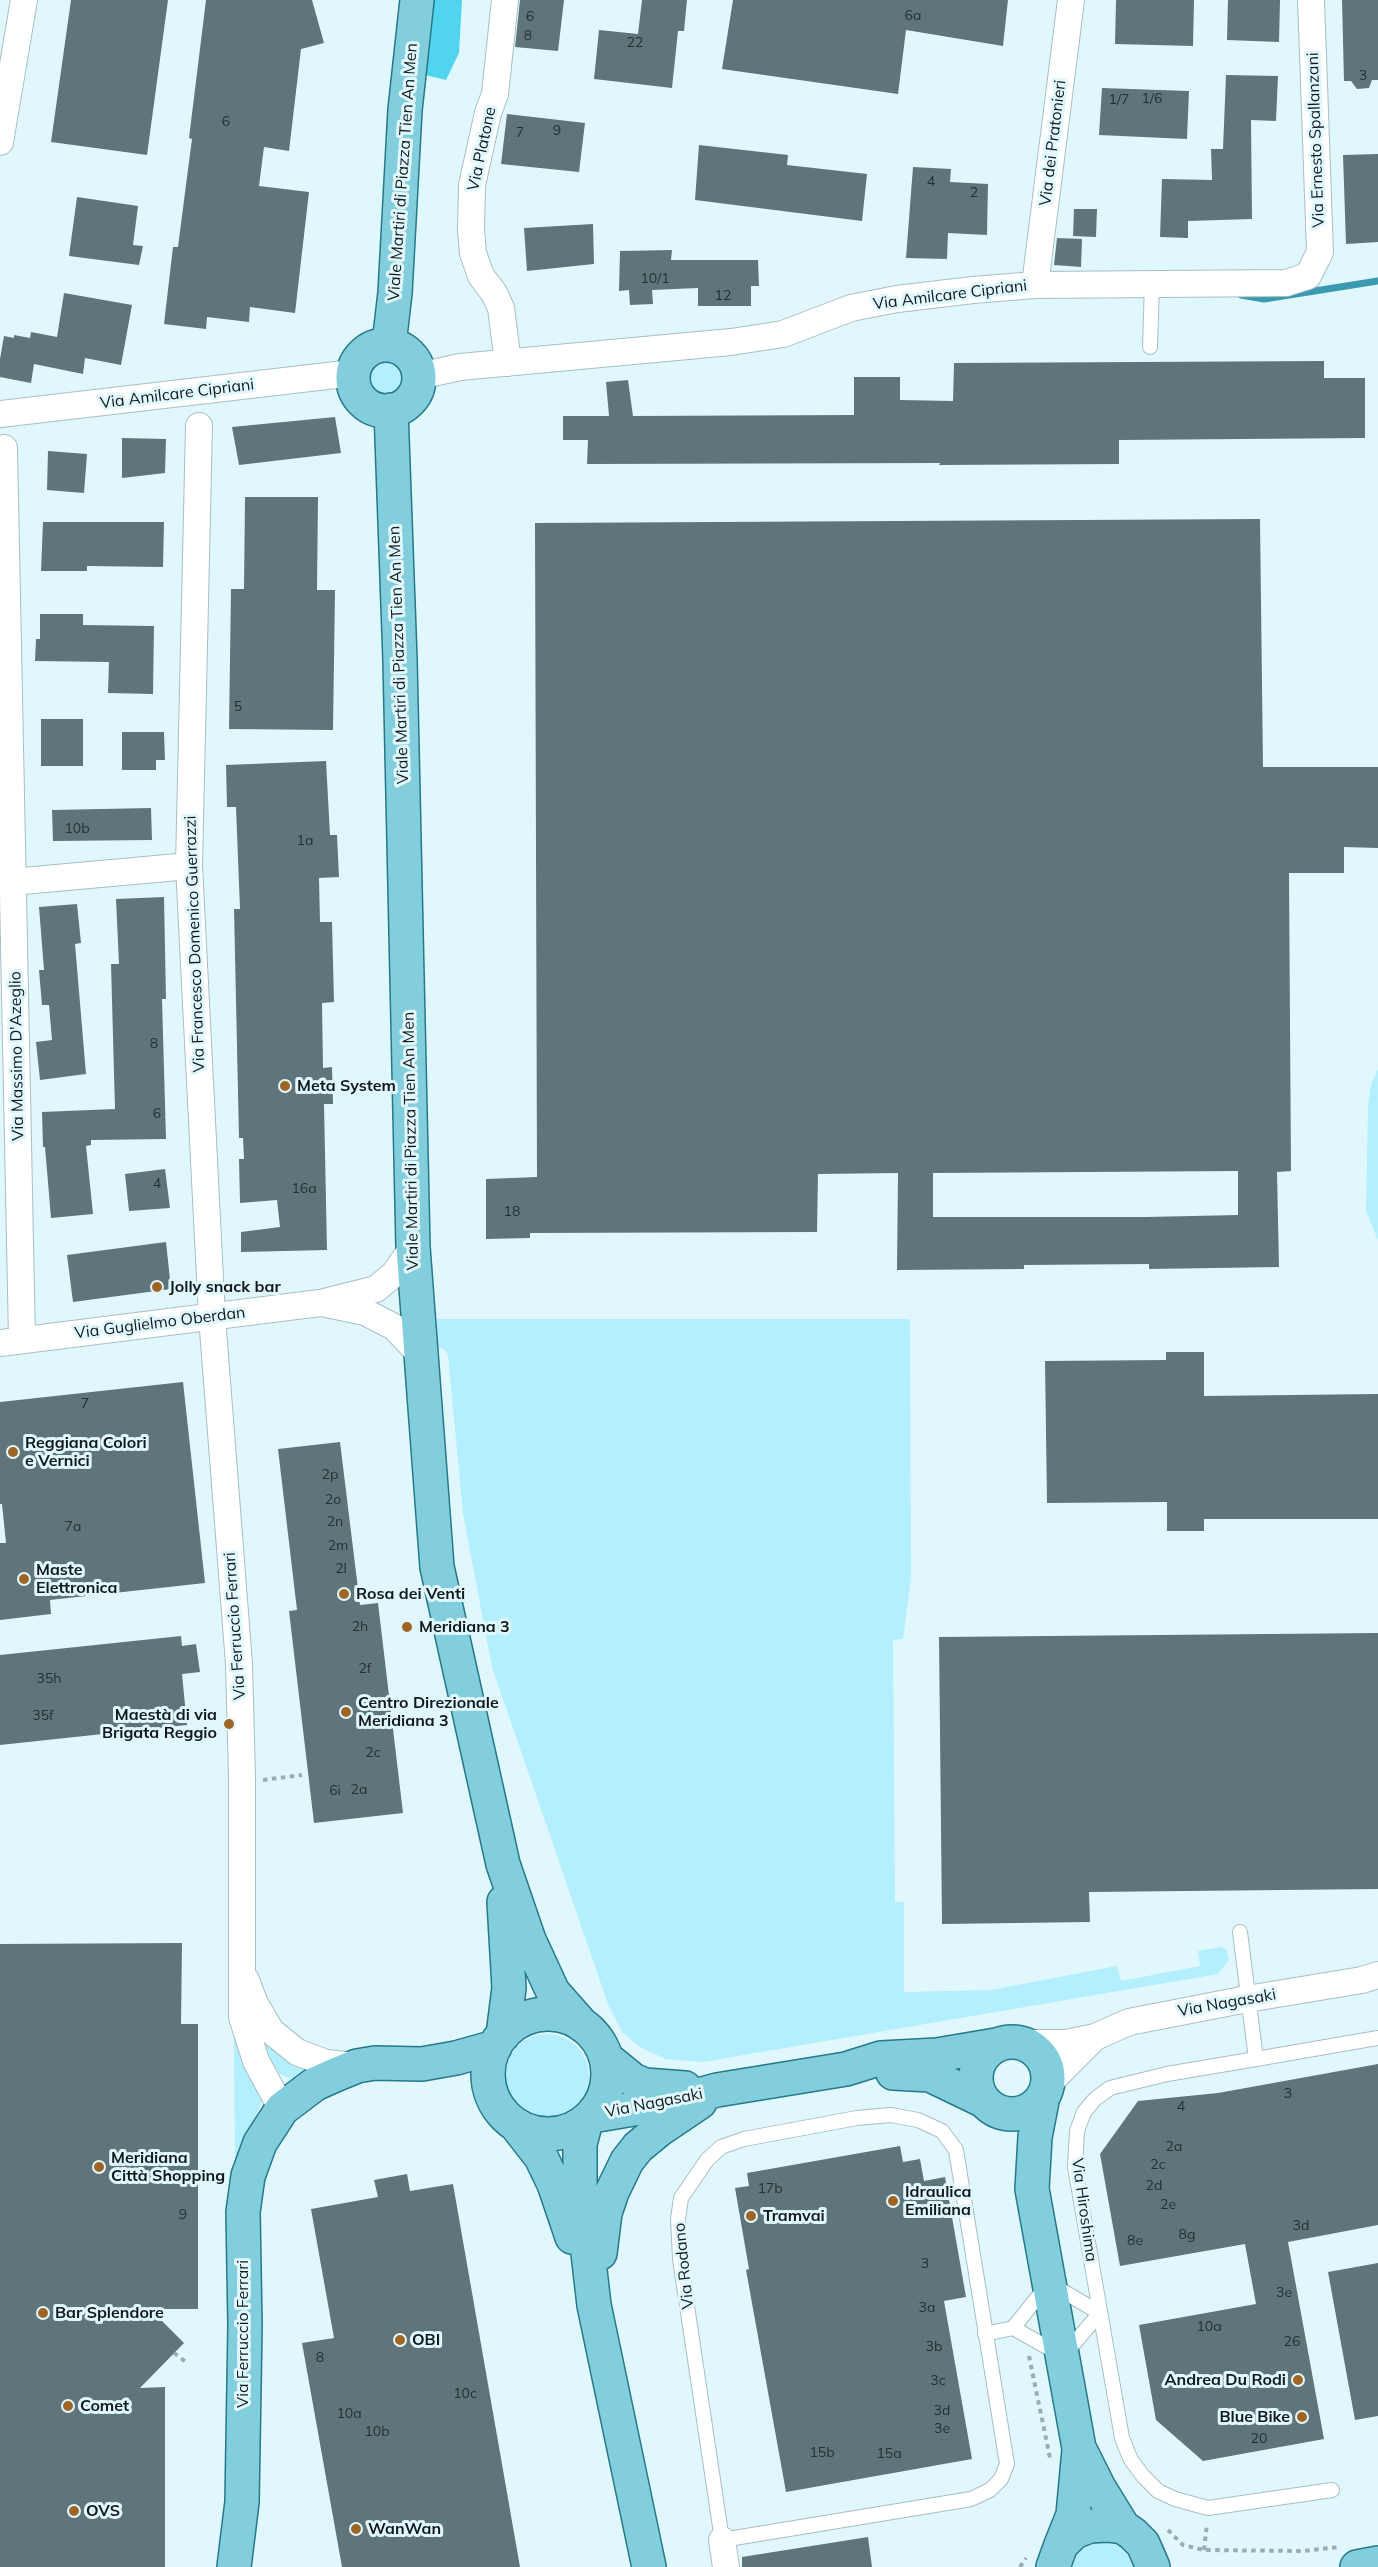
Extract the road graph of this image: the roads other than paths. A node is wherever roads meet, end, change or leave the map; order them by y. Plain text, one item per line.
1 (24, 0) edge
2 (417, 0) edge
3 (505, 0) edge
4 (1071, 0) edge
5 (1311, 0) edge
6 (0, 142) edge
7 (1308, 276) joint
8 (1152, 284) junction
9 (1035, 285) junction
10 (389, 344) junction
11 (1150, 347) dead end
12 (508, 363) junction
13 (353, 373) junction
14 (419, 376) junction
15 (391, 410) junction
16 (0, 414) edge
17 (199, 426) dead end
18 (4, 448) dead end
19 (189, 866) junction
20 (7, 882) edge
21 (413, 1247) junction
22 (320, 1303) junction
23 (212, 1317) junction
24 (11, 1341) edge
25 (419, 1353) junction
26 (502, 1864) junction
27 (1240, 1932) dead end
28 (243, 1971) junction
29 (1373, 1979) edge
30 (1247, 1998) junction
31 (582, 2025) junction
32 (1095, 2037) junction
33 (1378, 2038) edge
34 (499, 2041) junction
35 (1010, 2044) junction
36 (606, 2058) junction
37 (1256, 2059) junction
38 (422, 2064) junction
39 (357, 2066) junction
40 (846, 2069) junction
41 (717, 2090) junction
42 (1045, 2092) junction
43 (492, 2096) junction
44 (989, 2105) junction
45 (282, 2109) junction
46 (589, 2119) junction
47 (516, 2125) junction
48 (1032, 2189) junction
49 (1049, 2283) junction
50 (594, 2306) junction
51 (1100, 2313) junction
52 (1013, 2328) junction
53 (986, 2334) junction
54 (1063, 2356) junction
55 (1079, 2448) junction
56 (1332, 2490) dead end
57 (242, 2502) junction
58 (1124, 2527) junction
59 (722, 2540) junction
60 (1047, 2556) edge
61 (1351, 2557) edge
62 (1171, 2560) edge
63 (1378, 2563) edge
64 (234, 2567) edge
65 (247, 2567) edge
66 (649, 2567) edge
67 (726, 2567) edge

1 - 6 street
2 - 10 main road, Viale Martiri di Piazza Tien An Men
3 - 12 street, Via Platone
4 - 9 street, Via dei Pratonieri
5 - 7 street, Via Ernesto Spallanzani
7 - 8 street, Via Amilcare Cipriani
8 - 9 street, Via Amilcare Cipriani
8 - 11 lane
9 - 12 street, Via Amilcare Cipriani
10 - 13 main road
10 - 14 main road
12 - 14 street, Via Amilcare Cipriani
13 - 15 main road
13 - 16 street, Via Amilcare Cipriani
14 - 15 main road
15 - 21 main road, Viale Martiri di Piazza Tien An Men
17 - 19 street, Via Francesco Domenico Guerrazzi
18 - 20 street, Via Massimo D'Azeglio
19 - 20 street
19 - 23 street, Via Francesco Domenico Guerrazzi
20 - 24 street, Via Massimo D'Azeglio
21 - 22 street, Via Guglielmo Oberdan
21 - 25 main road, Viale Martiri di Piazza Tien An Men
22 - 23 street, Via Guglielmo Oberdan
22 - 25 street, Via Guglielmo Oberdan
23 - 24 street, Via Guglielmo Oberdan
23 - 28 street, Via Ferruccio Ferrari
25 - 26 main road, Viale Martiri di Piazza Tien An Men
26 - 31 main road, Viale Martiri di Piazza Tien An Men
26 - 34 main road, Viale Martiri di Piazza Tien An Men
27 - 30 lane
28 - 39 street, Via Ferruccio Ferrari
28 - 45 street, Via Ferruccio Ferrari
29 - 30 street, Via Nagasaki
30 - 32 street, Via Nagasaki
30 - 37 lane
31 - 34 main road
31 - 36 main road, Viale Martiri di Piazza Tien An Men
32 - 35 street, Via Nagasaki
32 - 42 street, Via Nagasaki
33 - 37 lane, Via Hiroshima
34 - 38 main road
34 - 43 main road, Viale Martiri di Piazza Tien An Men
35 - 40 main road, Via Nagasaki
35 - 42 main road
35 - 44 main road
36 - 41 main road, Via Nagasaki
36 - 46 main road
37 - 51 lane, Via Hiroshima
38 - 39 main road
38 - 43 main road
39 - 45 main road, Via Ferruccio Ferrari
40 - 41 main road, Via Nagasaki
40 - 44 main road, Via Nagasaki
41 - 46 main road, Via Nagasaki
41 - 50 main road
42 - 44 main road, Via Nagasaki
42 - 48 main road
43 - 47 main road
44 - 48 main road
45 - 57 main road, Via Ferruccio Ferrari
46 - 47 main road
46 - 50 main road
47 - 50 main road
48 - 49 main road
49 - 51 lane
49 - 52 lane
49 - 54 main road
50 - 66 main road
51 - 54 lane
51 - 56 lane, Via Hiroshima
52 - 53 lane
52 - 54 lane
53 - 59 lane
53 - 59 lane, Via Rodano
54 - 55 main road
55 - 58 main road
55 - 60 main road
57 - 64 main road, Via Ferruccio Ferrari
57 - 65 main road
58 - 60 main road
58 - 62 main road
59 - 67 street, Via Rodano
61 - 63 main road

